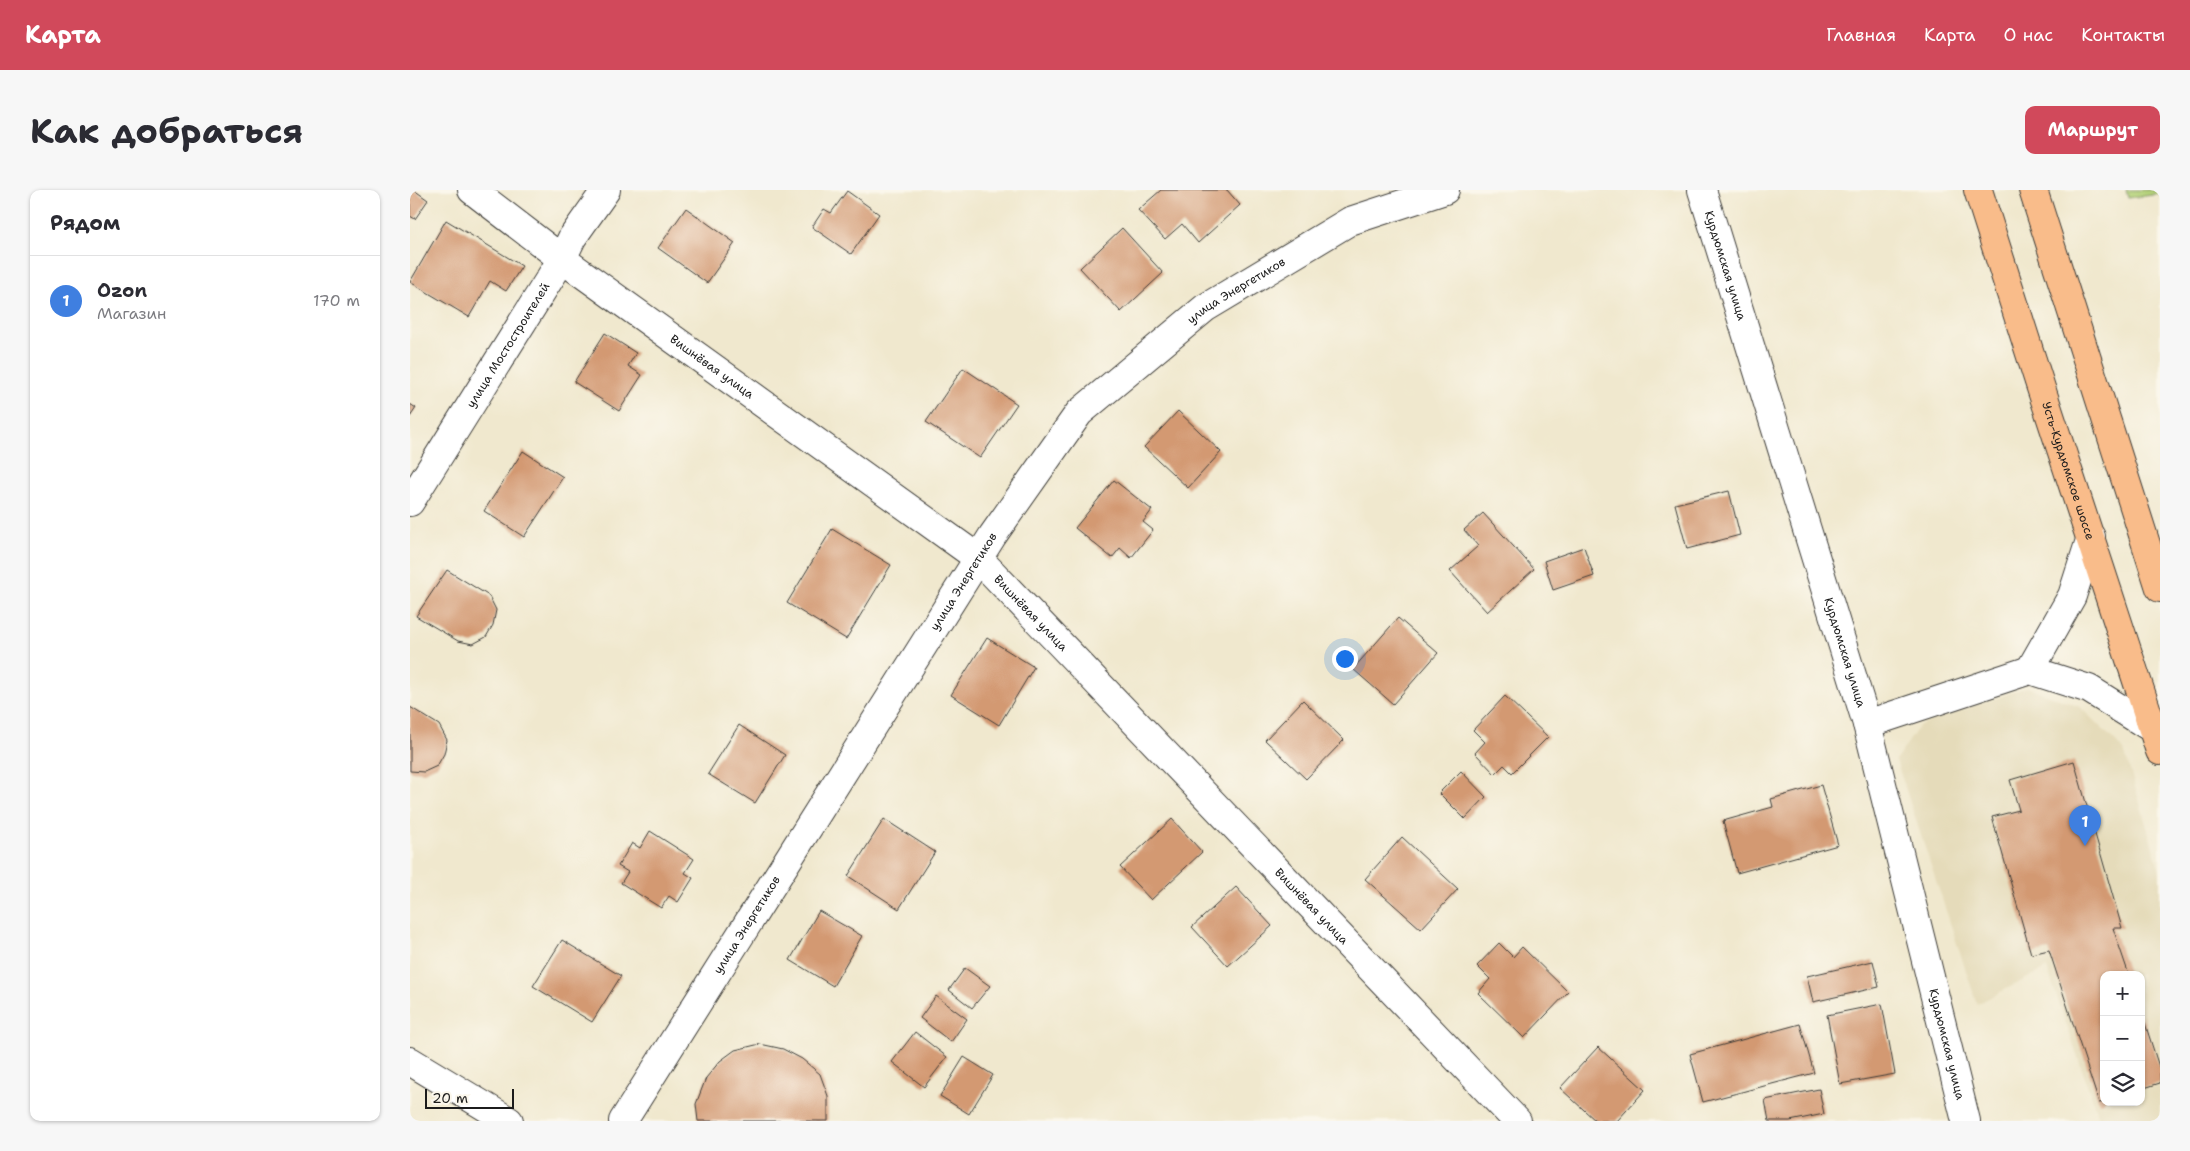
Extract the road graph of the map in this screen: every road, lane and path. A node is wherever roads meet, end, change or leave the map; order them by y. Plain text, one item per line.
1 (472, 190) edge
2 (606, 190) edge
3 (1445, 190) edge
4 (1702, 190) edge
5 (1978, 190) edge
6 (2033, 190) edge
7 (562, 259) junction
8 (410, 502) edge
9 (2091, 537) junction
10 (978, 558) junction
11 (2160, 588) edge
12 (2030, 670) junction
13 (1867, 724) junction
14 (2156, 740) edge
15 (410, 1061) edge
16 (509, 1121) edge
17 (623, 1121) edge
18 (1517, 1121) edge
19 (1966, 1121) edge

1 - 7 street, Вишнёвая улица
2 - 7 street, улица Мостостроителей
3 - 10 street, улица Энергетиков
4 - 13 street, Курдюмская улица
5 - 9 main road, Усть-Курдюмское шоссе
6 - 11 main road
7 - 8 street, улица Мостостроителей
7 - 10 street, Вишнёвая улица
9 - 12 street
9 - 14 main road, Усть-Курдюмское шоссе
10 - 17 street, улица Энергетиков
10 - 18 street, Вишнёвая улица
12 - 13 street
12 - 14 street
13 - 19 street, Курдюмская улица
15 - 16 street

